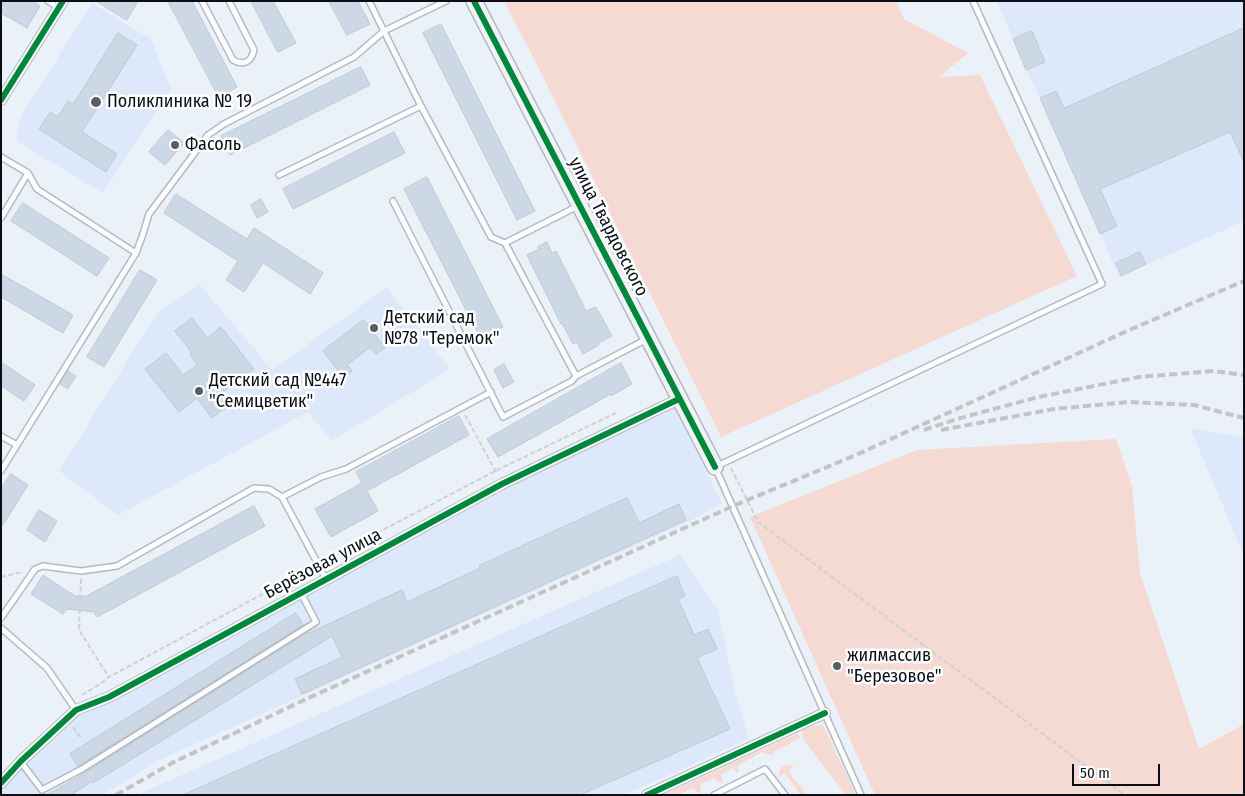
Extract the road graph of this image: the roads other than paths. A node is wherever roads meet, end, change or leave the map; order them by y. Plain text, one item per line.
1 (48, 1) edge
2 (202, 1) edge
3 (229, 1) edge
4 (369, 1) edge
5 (446, 1) edge
6 (474, 1) edge
7 (972, 1) edge
8 (61, 5) edge
9 (384, 31) junction
10 (1, 100) edge
11 (421, 106) junction
12 (1, 156) edge
13 (28, 173) junction
14 (279, 176) dead end
15 (393, 201) dead end
16 (579, 205) junction
17 (1, 218) edge
18 (506, 243) junction
19 (136, 253) junction
20 (648, 338) junction
21 (576, 376) junction
22 (491, 392) junction
23 (680, 399) junction
24 (1, 436) edge
25 (17, 445) junction
26 (721, 464) junction
27 (1, 471) edge
28 (282, 497) junction
29 (326, 579) junction
30 (301, 593) junction
31 (1, 618) edge
32 (1, 628) edge
33 (76, 710) junction
34 (825, 713) junction
35 (20, 761) junction
36 (1, 783) edge
37 (646, 795) edge
38 (714, 795) edge
39 (785, 795) edge
40 (861, 795) edge

1 - 8 lane
2 - 3 lane
4 - 9 lane
5 - 9 lane
6 - 16 street, улица Твардовского
7 - 26 lane
8 - 10 street
9 - 11 lane
9 - 19 lane
11 - 14 lane
11 - 18 lane
12 - 13 lane
13 - 17 lane
13 - 19 lane
15 - 22 lane
16 - 18 lane
16 - 20 street, улица Твардовского
18 - 21 lane
19 - 25 lane
20 - 21 lane
20 - 23 street, улица Твардовского
21 - 22 lane
22 - 28 lane
23 - 26 street, улица Твардовского
23 - 29 street, Берёзовая улица
24 - 25 lane
25 - 27 lane
26 - 34 lane
28 - 29 lane
28 - 31 lane
29 - 30 street, Берёзовая улица
30 - 33 street, Берёзовая улица
30 - 35 lane
32 - 33 lane
33 - 35 street, Берёзовая улица
34 - 37 street
34 - 40 lane
35 - 36 street, Берёзовая улица
38 - 39 lane

